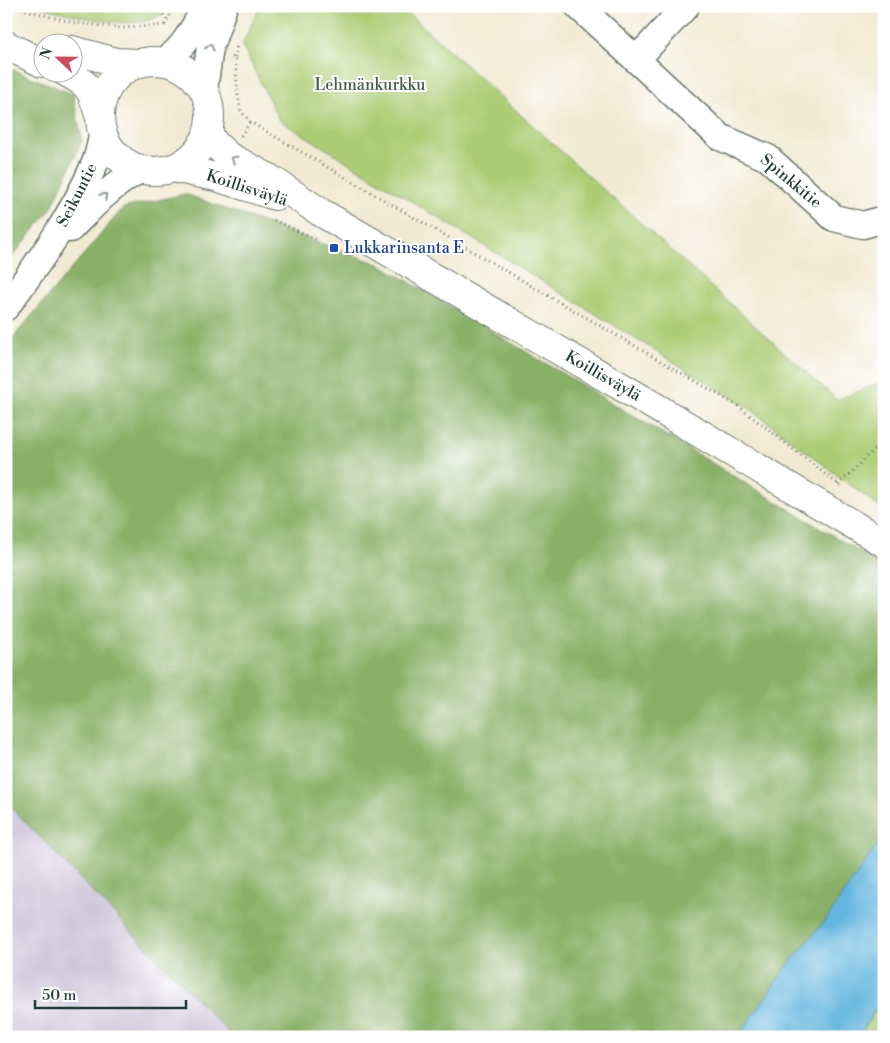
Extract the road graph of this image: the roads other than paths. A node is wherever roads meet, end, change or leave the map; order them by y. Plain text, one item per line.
1 (206, 6) edge
2 (224, 6) edge
3 (578, 6) edge
4 (686, 6) edge
5 (6, 33) edge
6 (32, 40) edge
7 (199, 43) junction
8 (6, 45) edge
9 (82, 53) edge
10 (32, 58) edge
11 (637, 59) junction
12 (165, 61) junction
13 (138, 63) junction
14 (82, 82) edge
15 (204, 90) junction
16 (102, 126) junction
17 (208, 132) junction
18 (173, 168) junction
19 (142, 169) junction
20 (320, 212) junction
21 (884, 220) edge
22 (44, 255) junction
23 (6, 307) edge
24 (884, 543) edge

1 - 7 street
2 - 7 street
3 - 11 street, Spinkkitie
4 - 11 street
5 - 6 main road
7 - 12 street
7 - 15 street
8 - 10 main road
9 - 13 main road
11 - 21 street, Spinkkitie
12 - 13 main road
12 - 15 main road
13 - 16 main road
14 - 16 main road
15 - 17 main road
16 - 19 main road
16 - 22 street, Seikuntie
17 - 18 main road
20 -> 17 main road, Koillisväylä
18 - 19 main road
18 - 20 main road, Koillisväylä
22 -> 19 street, Seikuntie
20 - 24 main road, Koillisväylä
22 - 23 street, Seikuntie

